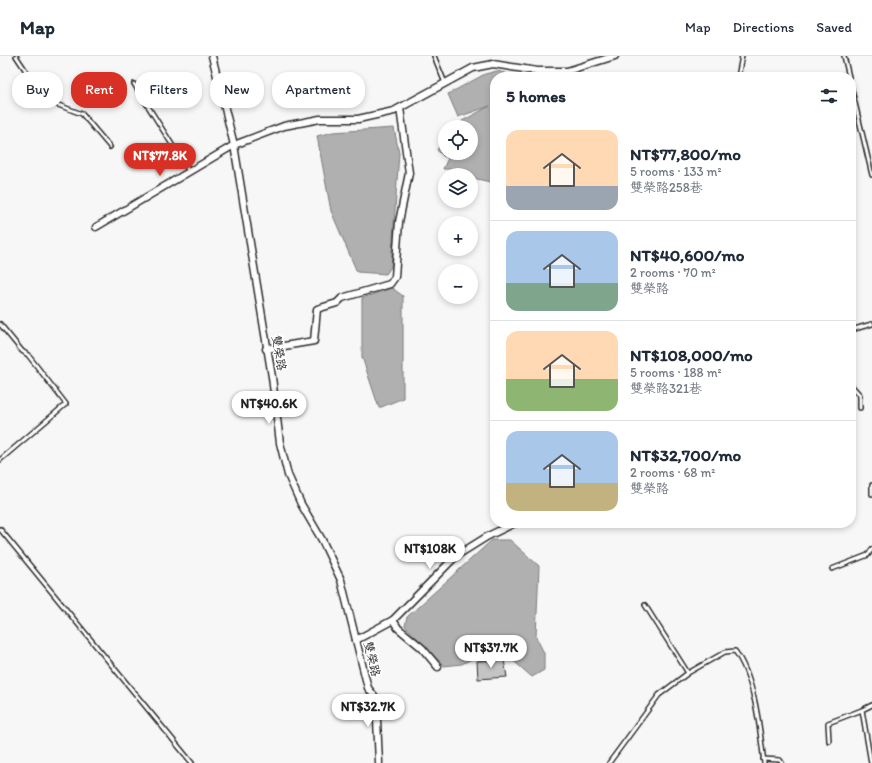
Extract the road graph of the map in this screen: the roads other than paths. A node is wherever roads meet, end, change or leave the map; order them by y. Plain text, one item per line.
1 (16, 56) edge
2 (212, 56) edge
3 (434, 56) edge
4 (615, 56) edge
5 (742, 56) edge
6 (844, 56) edge
7 (739, 72) edge
8 (848, 72) edge
9 (445, 83) junction
10 (134, 84) dead end
11 (856, 107) edge
12 (400, 108) junction
13 (234, 144) junction
14 (110, 148) dead end
15 (188, 170) junction
16 (872, 175) edge
17 (96, 227) dead end
18 (0, 324) edge
19 (872, 324) edge
20 (856, 329) edge
21 (266, 348) junction
22 (856, 391) edge
23 (860, 408) dead end
24 (0, 460) edge
25 (872, 485) edge
26 (872, 494) edge
27 (505, 528) edge
28 (0, 529) edge
29 (872, 549) edge
30 (832, 569) dead end
31 (645, 605) dead end
32 (392, 620) junction
33 (356, 640) junction
34 (438, 667) dead end
35 (688, 673) junction
36 (872, 705) edge
37 (862, 710) junction
38 (829, 740) dead end
39 (764, 761) edge
40 (192, 763) edge
41 (379, 763) edge
42 (609, 763) edge
43 (782, 763) edge
44 (871, 763) edge

1 - 14 lane
2 - 13 street, 雙榮路
3 - 9 lane
4 - 9 street
5 - 7 lane
6 - 8 lane
9 - 12 street
10 - 15 lane
11 - 16 lane
12 - 13 street
12 - 21 street
13 - 15 street
13 - 21 street, 雙榮路
15 - 17 street
18 - 24 lane
19 - 20 lane
21 - 33 street, 雙榮路
22 - 23 lane
25 - 26 lane
27 - 32 street
28 - 40 lane
29 - 30 lane
31 - 35 lane
32 - 33 street
32 - 34 street
33 - 41 street, 雙榮路
35 - 39 lane
35 - 42 lane
36 - 37 lane
37 - 38 lane
37 - 44 lane
39 - 43 lane

